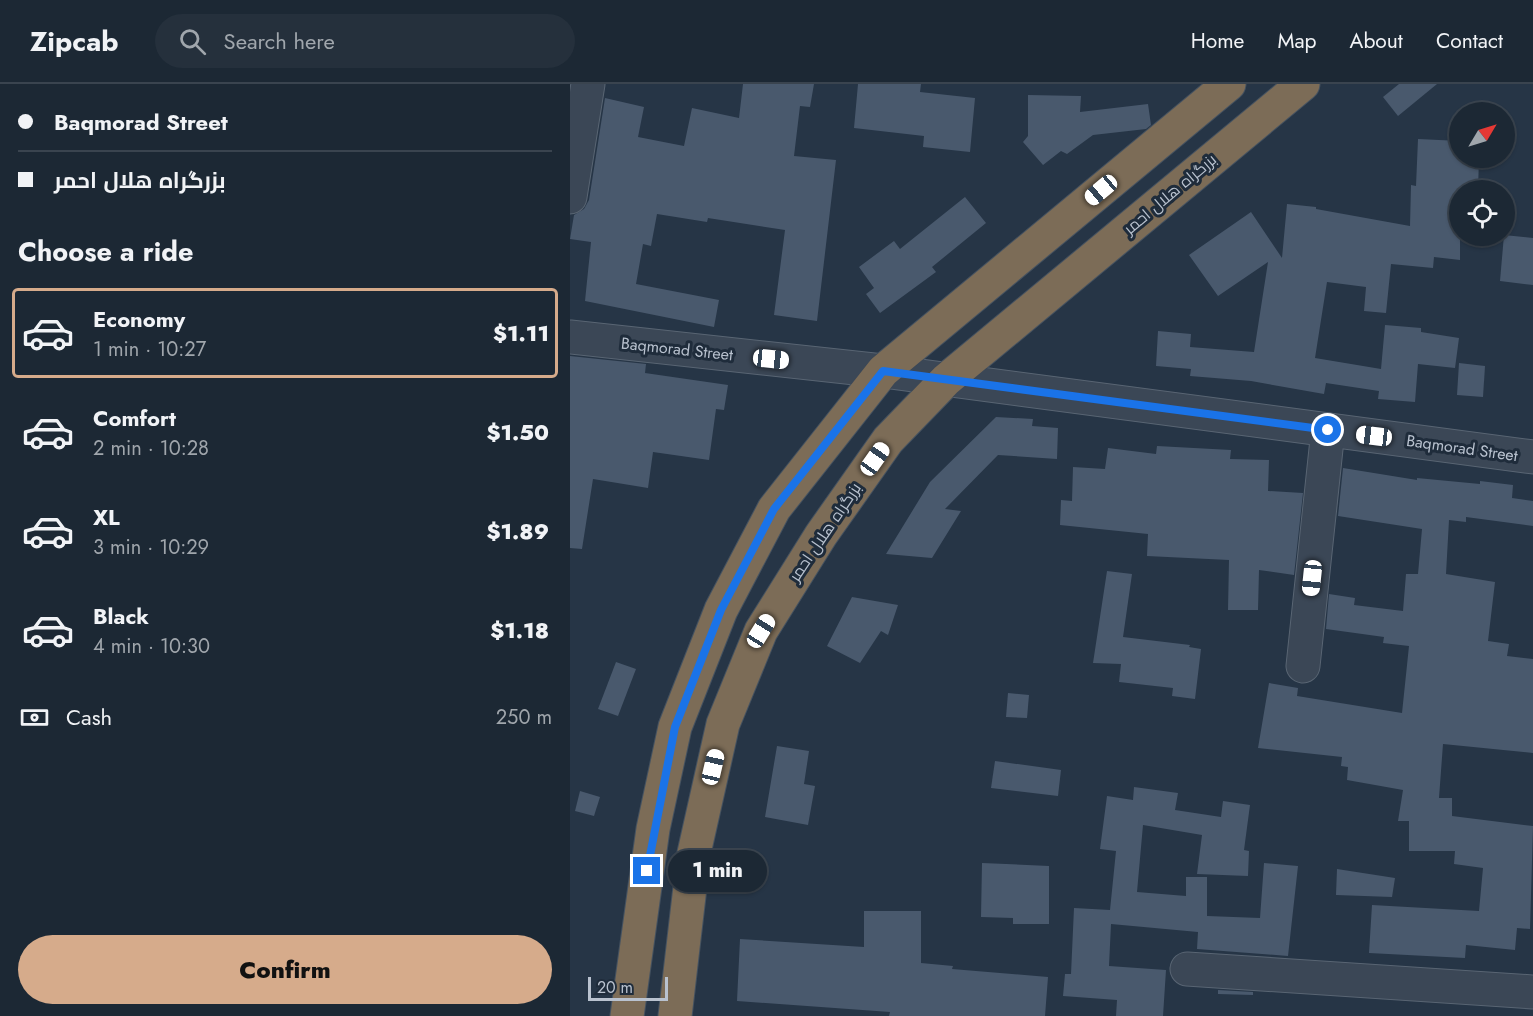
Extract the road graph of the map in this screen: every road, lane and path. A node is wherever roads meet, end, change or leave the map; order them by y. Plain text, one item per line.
1 (588, 84) edge
2 (1229, 84) edge
3 (1303, 84) edge
4 (570, 197) edge
5 (570, 337) edge
6 (883, 371) junction
7 (946, 380) junction
8 (1328, 430) junction
9 (1533, 457) edge
10 (1303, 666) dead end
11 (1187, 969) dead end
12 (1533, 992) edge
13 (627, 1016) edge
14 (675, 1016) edge

1 - 4 street
2 - 6 highway
3 - 7 highway, بزرگراه هلال احمر
5 - 6 street, Baqmorad Street
6 - 7 street, Baqmorad Street
6 - 13 highway
7 - 8 street, Baqmorad Street
7 - 14 highway, بزرگراه هلال احمر
8 - 9 street, Baqmorad Street
8 - 10 street
11 - 12 street

